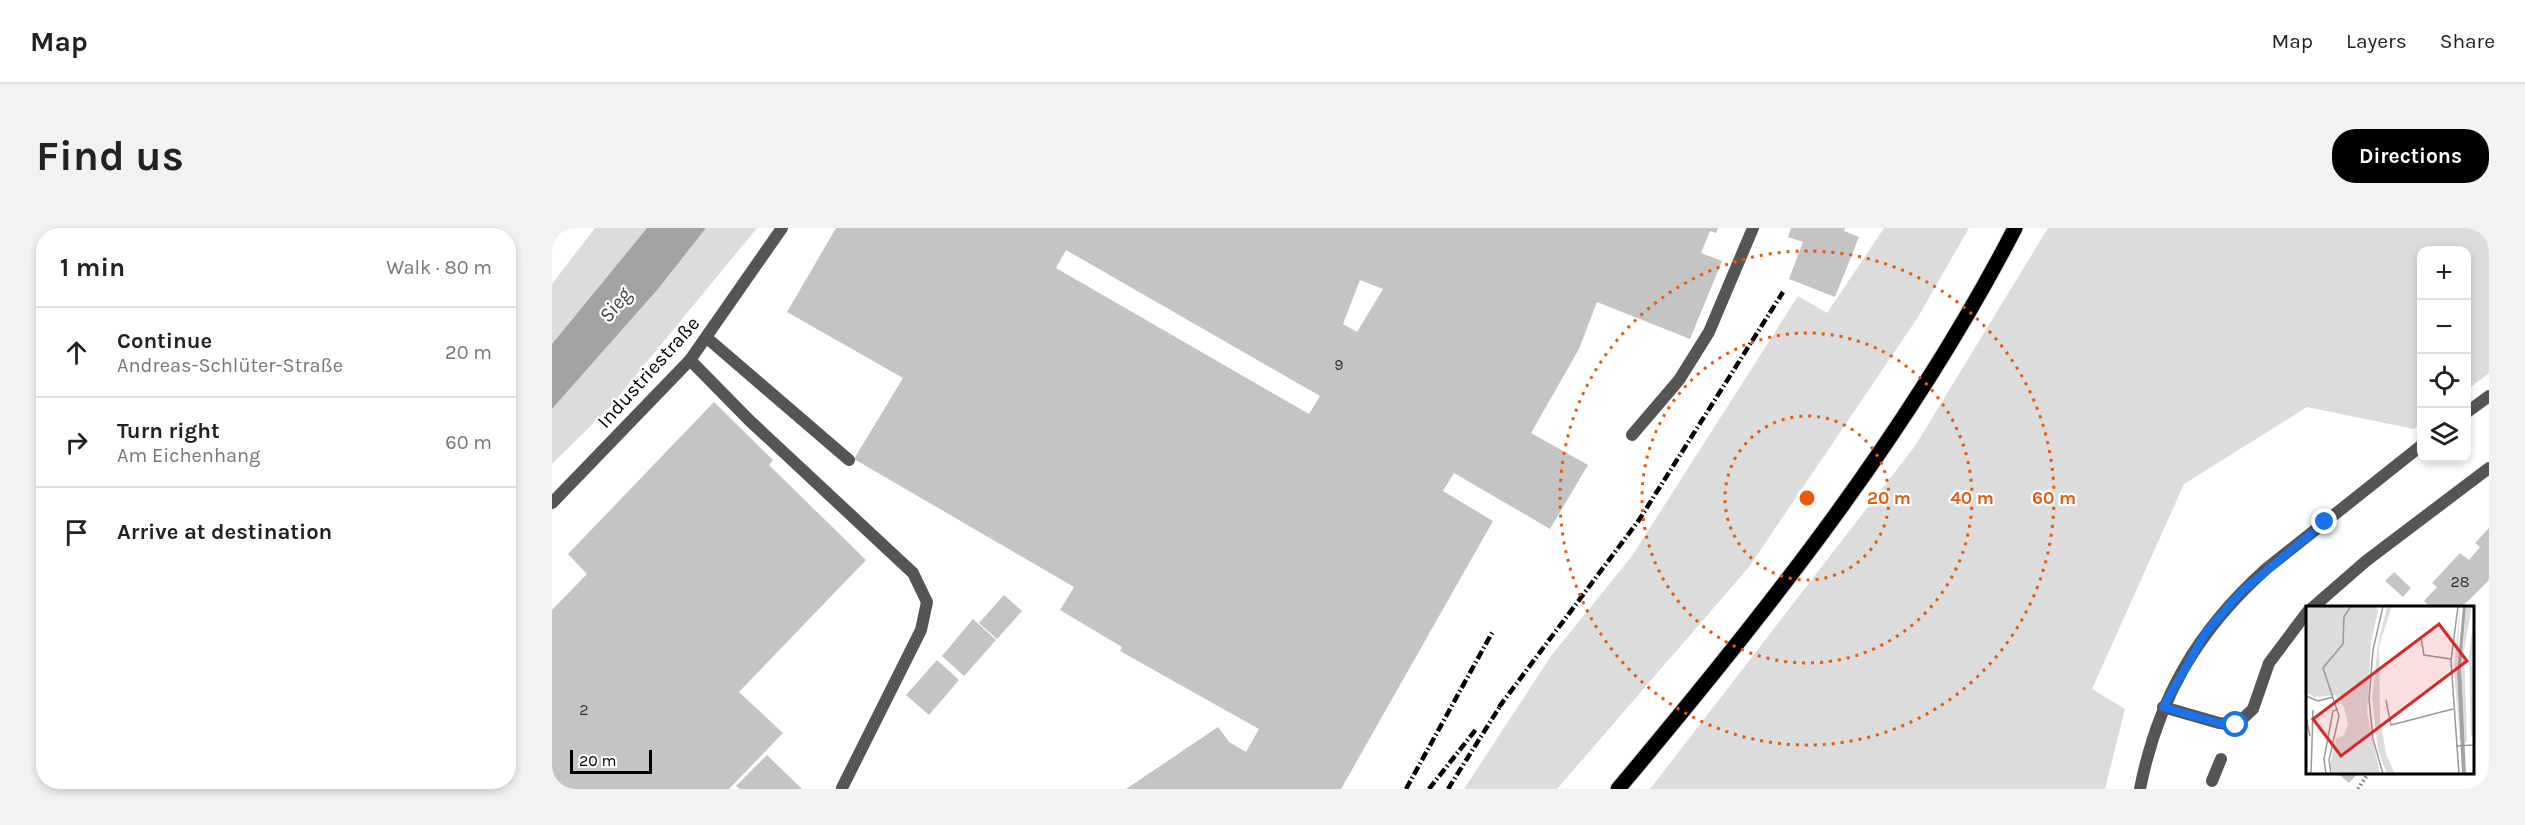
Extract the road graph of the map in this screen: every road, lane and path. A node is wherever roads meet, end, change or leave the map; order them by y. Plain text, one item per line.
1 (782, 228) edge
2 (1753, 228) edge
3 (2015, 228) edge
4 (707, 338) junction
5 (690, 360) junction
6 (2489, 396) edge
7 (2471, 409) edge
8 (1632, 435) dead end
9 (2417, 448) edge
10 (849, 460) dead end
11 (2489, 468) edge
12 (552, 503) edge
13 (2314, 606) edge
14 (2306, 612) edge
15 (2163, 707) junction
16 (2221, 759) dead end
17 (2368, 774) edge
18 (2212, 781) dead end
19 (842, 788) edge
20 (1618, 789) edge
21 (2140, 789) edge
22 (2358, 789) edge

1 - 4 street, Industriestraße
2 - 8 street
3 - 20 main road
4 - 5 street, Industriestraße
4 - 10 street
5 - 12 street, Industriestraße
5 - 19 street
6 - 7 street
9 - 15 street
11 - 13 street
14 - 15 street
15 - 21 street
16 - 18 street
17 - 22 path

